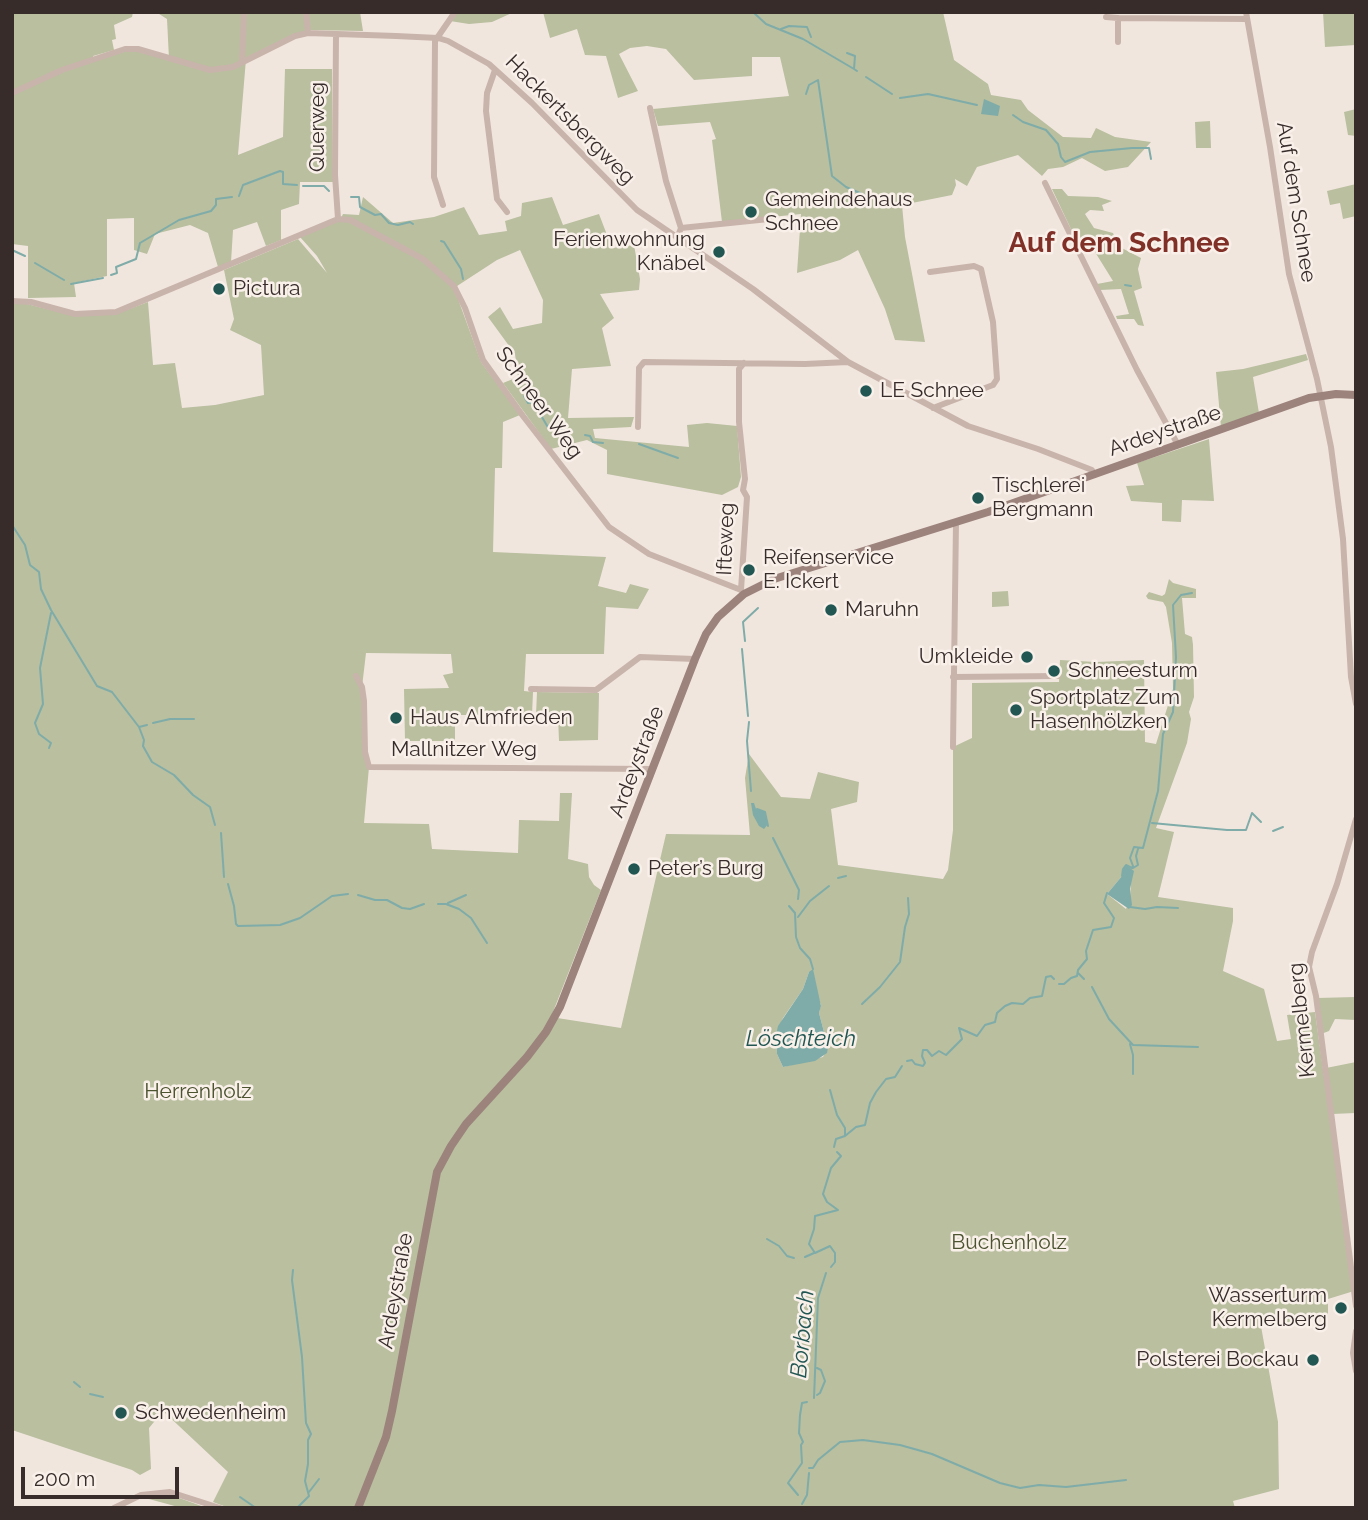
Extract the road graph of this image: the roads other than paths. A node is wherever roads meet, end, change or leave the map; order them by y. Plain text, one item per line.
1 (244, 12) edge
2 (306, 12) edge
3 (455, 12) edge
4 (1246, 16) edge
5 (1105, 17) dead end
6 (1118, 18) junction
7 (308, 33) junction
8 (337, 34) junction
9 (438, 38) junction
10 (1118, 42) dead end
11 (242, 62) junction
12 (495, 70) junction
13 (12, 93) edge
14 (650, 108) dead end
15 (1045, 183) dead end
16 (443, 205) dead end
17 (507, 212) dead end
18 (338, 219) junction
19 (769, 219) dead end
20 (681, 228) junction
21 (677, 236) junction
22 (930, 272) dead end
23 (12, 301) edge
24 (848, 362) junction
25 (744, 363) junction
26 (1356, 395) edge
27 (1320, 396) junction
28 (933, 408) junction
29 (638, 427) dead end
30 (1178, 445) junction
31 (1094, 475) junction
32 (956, 522) junction
33 (743, 592) junction
34 (695, 659) junction
35 (356, 676) dead end
36 (1058, 676) dead end
37 (953, 677) junction
38 (531, 689) dead end
39 (1356, 704) edge
40 (953, 747) dead end
41 (652, 769) junction
42 (1356, 819) edge
43 (1356, 1307) edge
44 (1356, 1331) edge
45 (1356, 1371) edge
46 (114, 1508) edge
47 (219, 1508) edge
48 (358, 1508) edge

1 - 11 street
2 - 7 street
3 - 9 street
4 - 6 street
4 - 27 street, Auf dem Schnee
5 - 6 street
6 - 10 street
7 - 8 street, Hackertsbergweg
7 - 11 street, Hackertsbergweg
8 - 9 street, Hackertsbergweg
8 - 18 street, Querweg
9 - 12 street, Hackertsbergweg
9 - 16 street
11 - 13 street, Hackertsbergweg
12 - 17 street
12 - 21 street, Hackertsbergweg
14 - 20 street, Hackertsbergweg
15 - 30 street
18 - 23 street
18 - 33 street, Schneer Weg
19 - 20 street
20 - 21 street
21 - 24 street, Hackertsbergweg
22 - 28 street
24 - 25 street, Hackertsbergweg
24 - 28 street, Hackertsbergweg
25 - 29 street
25 - 33 street, Ifteweg
26 - 27 main road, Ardeystraße
27 - 30 main road, Ardeystraße
27 - 39 street
28 - 31 street, Hackertsbergweg
30 - 31 main road, Ardeystraße
31 - 32 main road, Ardeystraße
32 - 33 main road, Ardeystraße
32 - 37 street
33 - 34 main road, Ardeystraße
34 - 38 street
34 - 41 main road, Ardeystraße
35 - 41 street, Mallnitzer Weg
36 - 37 street
37 - 40 street
41 - 48 main road, Ardeystraße
42 - 43 street, Kermelberg
44 - 45 street
46 - 47 street

